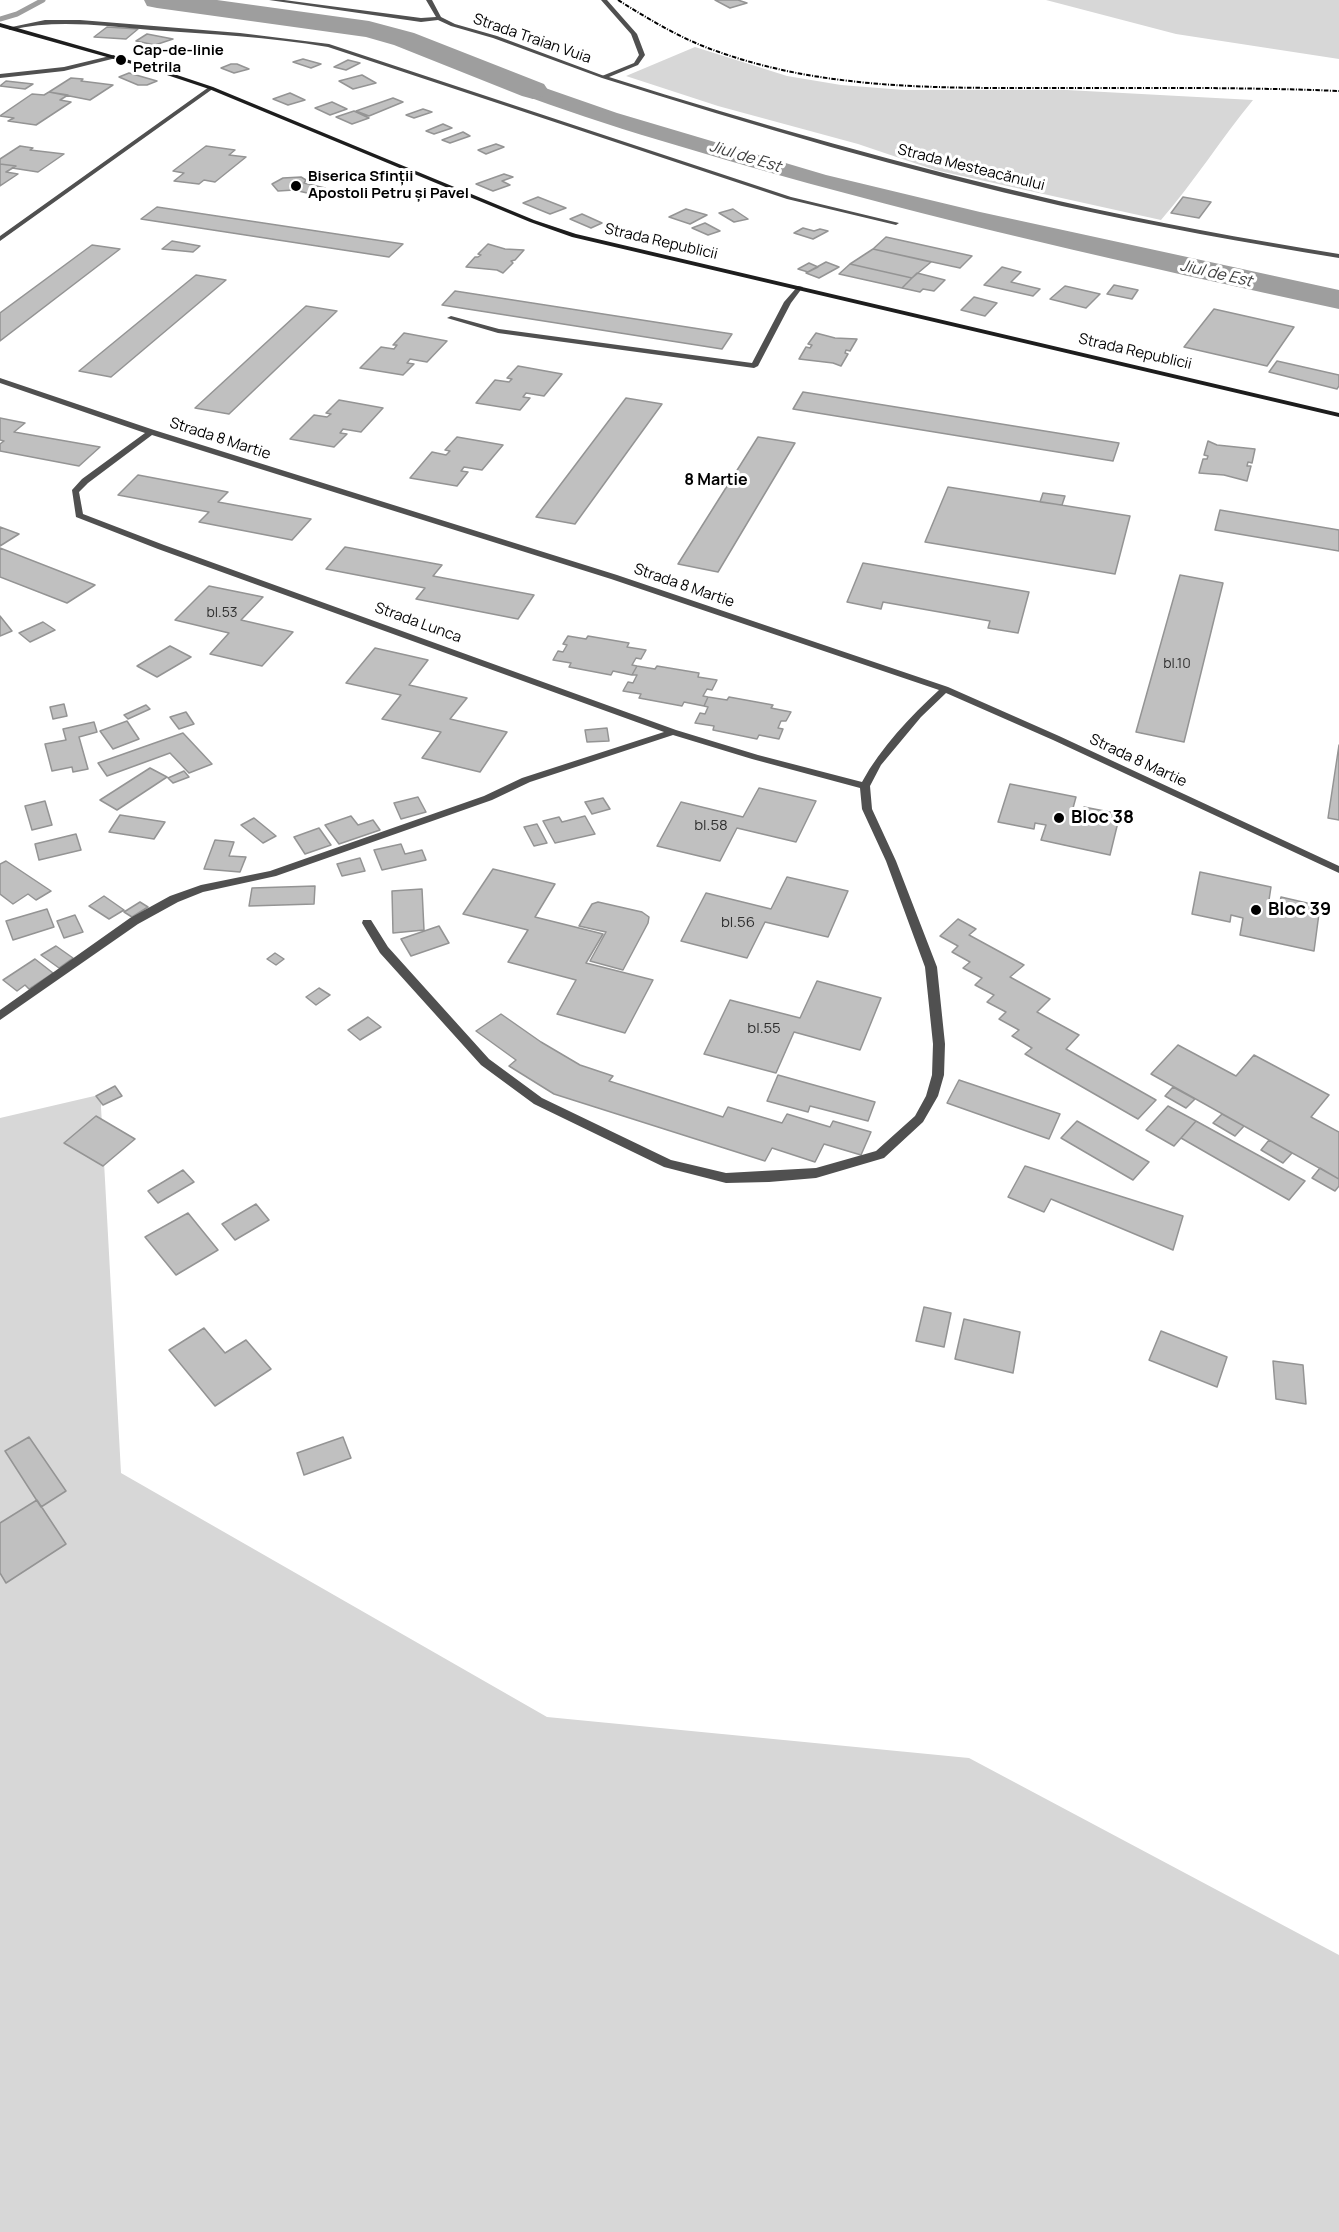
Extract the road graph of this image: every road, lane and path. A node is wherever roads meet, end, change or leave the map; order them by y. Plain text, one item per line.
1 (273, 0) edge
2 (429, 0) edge
3 (604, 0) edge
4 (439, 18) junction
5 (0, 25) edge
6 (10, 28) junction
7 (114, 57) junction
8 (0, 76) edge
9 (604, 77) junction
10 (211, 88) junction
11 (896, 223) dead end
12 (0, 240) edge
13 (1339, 256) edge
14 (800, 287) junction
15 (451, 318) dead end
16 (0, 380) edge
17 (1339, 415) edge
18 (151, 432) junction
19 (945, 689) junction
20 (673, 732) junction
21 (865, 786) junction
22 (1339, 870) edge
23 (367, 923) dead end
24 (0, 1016) edge

1 - 4 street
2 - 4 street
3 - 9 street
4 - 9 street, Strada Traian Vuia
5 - 6 main road, Strada Republicii
6 - 7 main road, Strada Republicii
6 - 11 street
7 - 8 street
7 - 10 main road, Strada Republicii
9 - 13 street, Strada Mesteacănului
10 - 12 street
10 - 14 main road, Strada Republicii
14 - 15 street
14 - 17 main road, Strada Republicii
16 - 18 street, Strada 8 Martie
18 - 19 street, Strada 8 Martie
18 - 20 street, Strada Lunca
19 - 21 street
19 - 22 street, Strada 8 Martie
20 - 21 street, Strada Lunca
20 - 24 street
21 - 23 street

